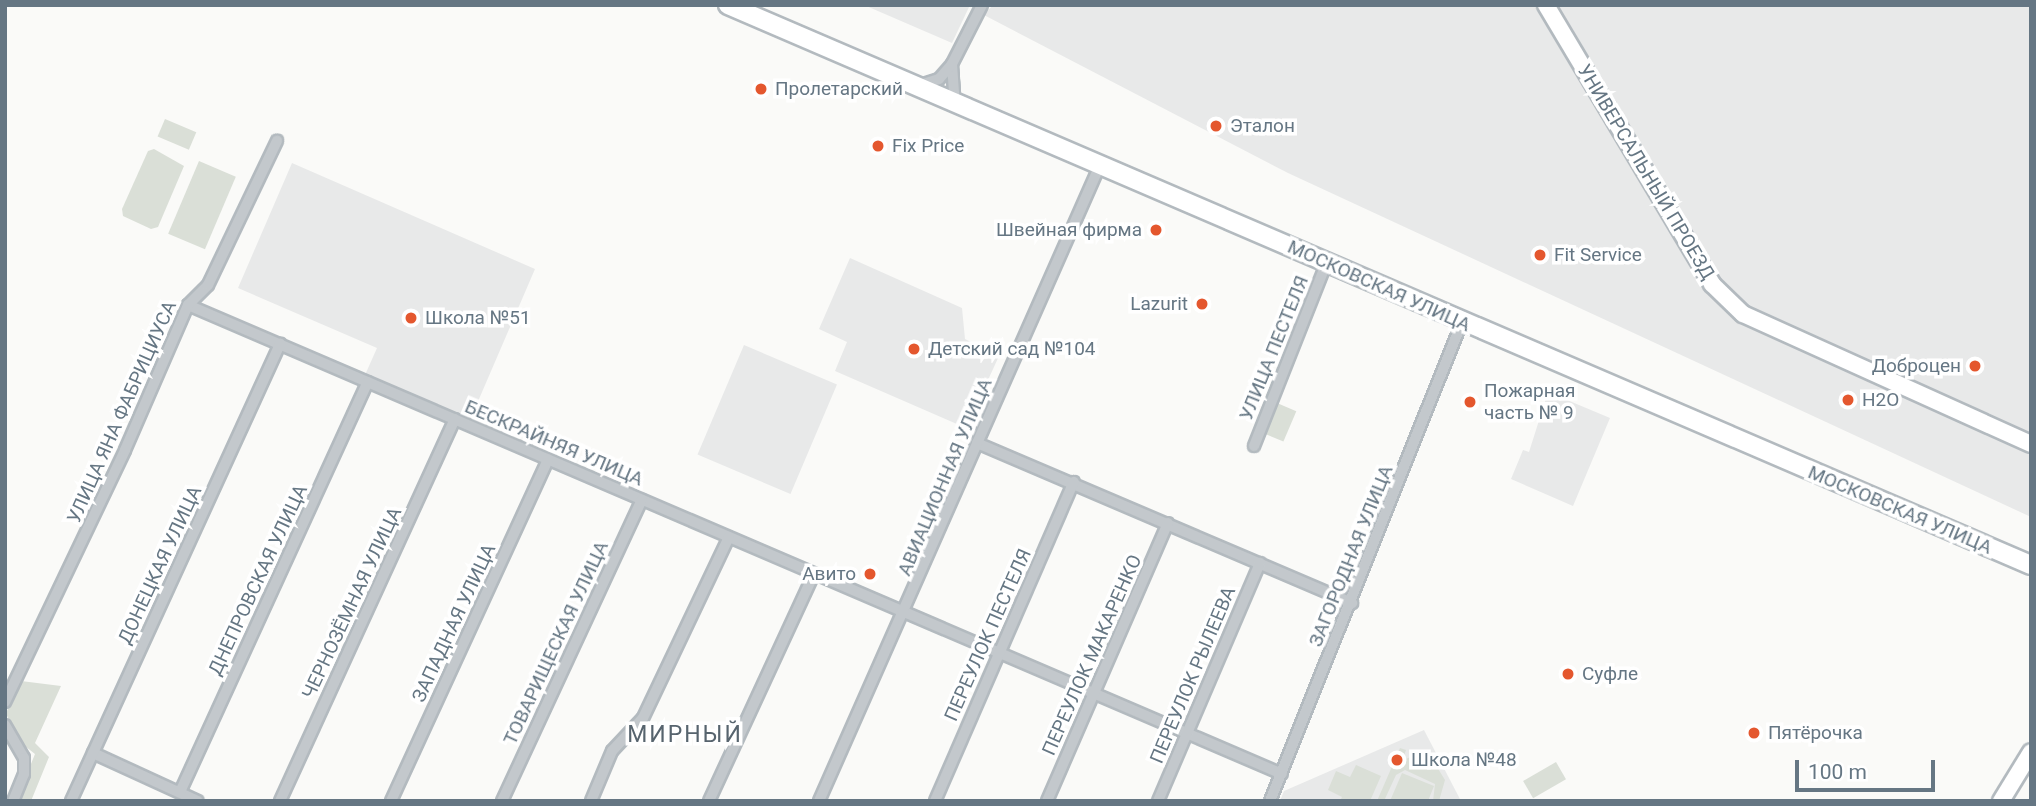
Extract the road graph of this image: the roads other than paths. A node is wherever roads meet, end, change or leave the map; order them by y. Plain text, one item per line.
1 (728, 5) edge
2 (982, 5) edge
3 (1546, 5) edge
4 (952, 64) junction
5 (916, 86) junction
6 (956, 103) junction
7 (277, 141) dead end
8 (1100, 165) junction
9 (1327, 262) junction
10 (188, 305) junction
11 (1462, 322) junction
12 (280, 344) junction
13 (368, 382) junction
14 (455, 419) junction
15 (977, 443) junction
16 (2031, 444) edge
17 (1254, 446) dead end
18 (548, 459) junction
19 (1074, 482) junction
20 (642, 500) junction
21 (1168, 523) junction
22 (729, 537) junction
23 (1260, 563) junction
24 (2031, 565) edge
25 (814, 573) junction
26 (1352, 603) junction
27 (905, 613) junction
28 (999, 653) junction
29 (1097, 695) junction
30 (5, 702) edge
31 (5, 725) edge
32 (1189, 734) junction
33 (2031, 752) edge
34 (93, 753) junction
35 (1282, 774) junction
36 (180, 792) junction
37 (13, 801) edge
38 (71, 801) edge
39 (198, 801) edge
40 (280, 801) edge
41 (391, 801) edge
42 (502, 801) edge
43 (591, 801) edge
44 (709, 801) edge
45 (819, 801) edge
46 (935, 801) edge
47 (1046, 801) edge
48 (1158, 801) edge
49 (1270, 801) edge
50 (2001, 801) edge

1 - 5 main road, МОСКОВСКАЯ УЛИЦА
2 - 4 street
3 - 16 street, УНИВЕРСАЛЬНЫЙ ПРОЕЗД
4 - 5 street
4 - 6 street
5 - 6 main road, МОСКОВСКАЯ УЛИЦА
6 - 8 main road, МОСКОВСКАЯ УЛИЦА
7 - 10 street, УЛИЦА ЯНА ФАБРИЦИУСА
8 - 9 main road, МОСКОВСКАЯ УЛИЦА
8 - 15 street, АВИАЦИОННАЯ УЛИЦА
9 - 11 main road, МОСКОВСКАЯ УЛИЦА
9 - 17 street, УЛИЦА ПЕСТЕЛЯ
10 - 12 street, БЕСКРАЙНЯЯ УЛИЦА
10 - 30 street, УЛИЦА ЯНА ФАБРИЦИУСА
11 - 24 main road, МОСКОВСКАЯ УЛИЦА
11 - 26 street, ЗАГОРОДНАЯ УЛИЦА
12 - 13 street, БЕСКРАЙНЯЯ УЛИЦА
12 - 34 street, ДОНЕЦКАЯ УЛИЦА
13 - 14 street, БЕСКРАЙНЯЯ УЛИЦА
13 - 36 street, ДНЕПРОВСКАЯ УЛИЦА
14 - 18 street, БЕСКРАЙНЯЯ УЛИЦА
14 - 40 street, ЧЕРНОЗЁМНАЯ УЛИЦА
15 - 19 street
15 - 27 street, АВИАЦИОННАЯ УЛИЦА
18 - 20 street, БЕСКРАЙНЯЯ УЛИЦА
18 - 41 street, ЗАПАДНАЯ УЛИЦА
19 - 21 street
19 - 28 street, ПЕРЕУЛОК ПЕСТЕЛЯ
20 - 22 street, БЕСКРАЙНЯЯ УЛИЦА
20 - 42 street, ТОВАРИЩЕСКАЯ УЛИЦА
21 - 23 street
21 - 29 street, ПЕРЕУЛОК МАКАРЕНКО
22 - 25 street, БЕСКРАЙНЯЯ УЛИЦА
22 - 43 street
23 - 26 street
23 - 32 street, ПЕРЕУЛОК РЫЛЕЕВА
25 - 27 street, БЕСКРАЙНЯЯ УЛИЦА
25 - 44 street
26 - 35 street, ЗАГОРОДНАЯ УЛИЦА
27 - 28 street, БЕСКРАЙНЯЯ УЛИЦА
27 - 45 street, АВИАЦИОННАЯ УЛИЦА
28 - 29 street, БЕСКРАЙНЯЯ УЛИЦА
28 - 46 street, ПЕРЕУЛОК ПЕСТЕЛЯ
29 - 32 street, БЕСКРАЙНЯЯ УЛИЦА
29 - 47 street, ПЕРЕУЛОК МАКАРЕНКО
31 - 37 street
32 - 35 street, БЕСКРАЙНЯЯ УЛИЦА
32 - 48 street, ПЕРЕУЛОК РЫЛЕЕВА
33 - 50 street
34 - 36 street
34 - 38 street, ДОНЕЦКАЯ УЛИЦА
35 - 49 street, ЗАГОРОДНАЯ УЛИЦА
36 - 39 street

